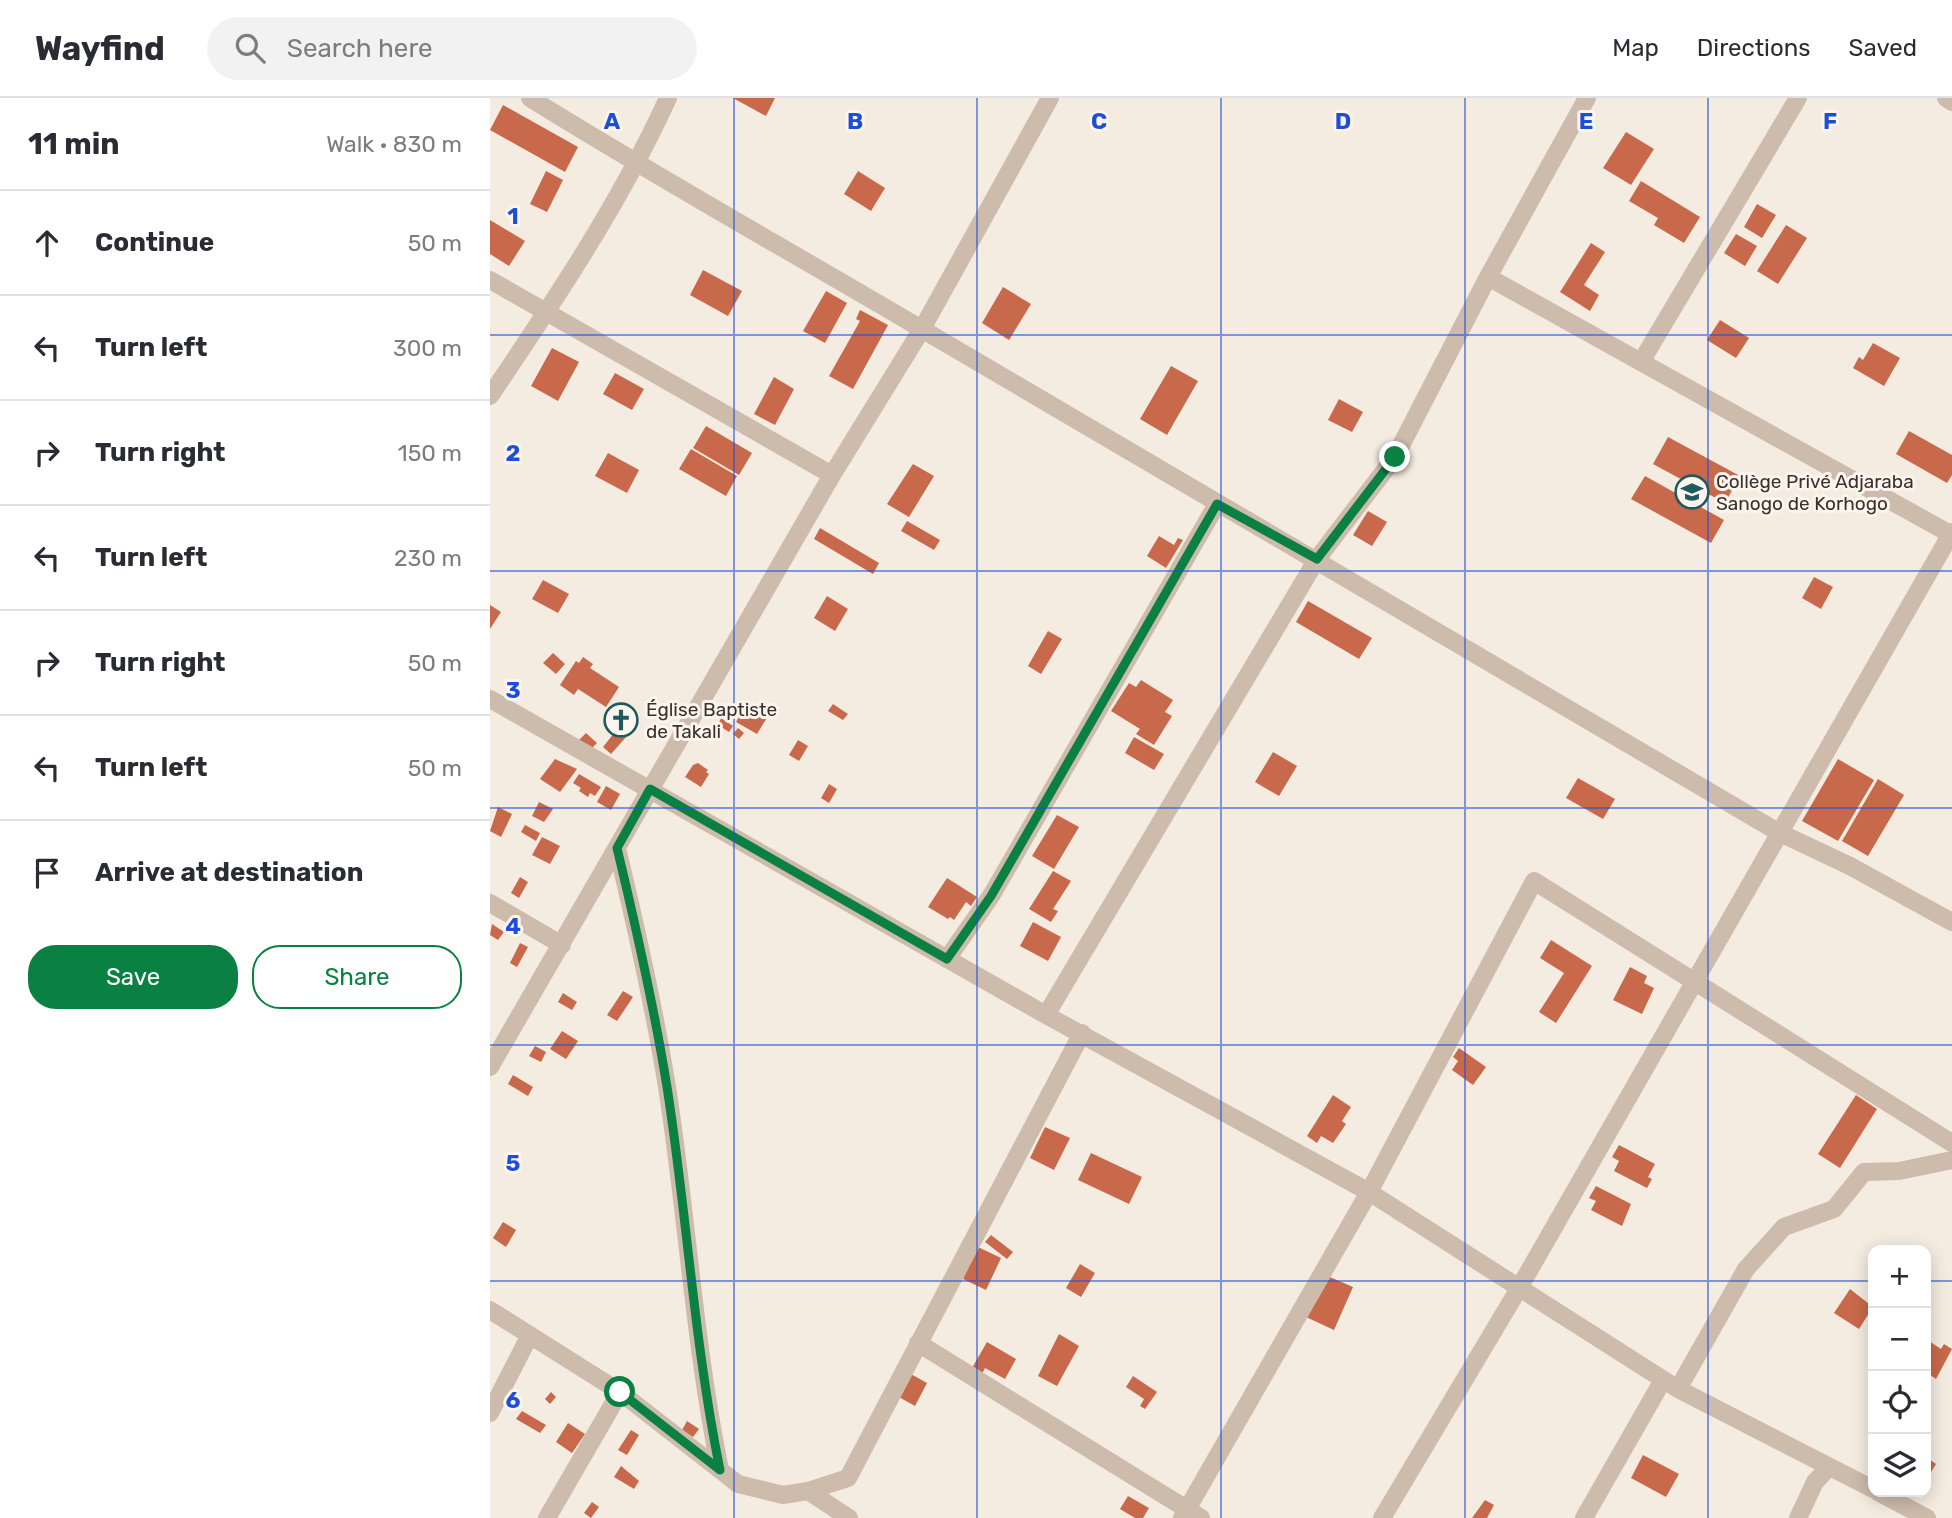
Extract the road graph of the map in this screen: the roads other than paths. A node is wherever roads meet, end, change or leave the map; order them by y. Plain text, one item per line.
1 (530, 98) edge
2 (667, 98) edge
3 (1050, 98) edge
4 (1587, 98) edge
5 (1798, 98) edge
6 (1946, 98) edge
7 (1952, 102) edge
8 (637, 165) junction
9 (1488, 277) junction
10 (490, 280) edge
11 (546, 313) junction
12 (922, 329) junction
13 (1641, 362) junction
14 (490, 396) edge
15 (832, 475) junction
16 (1217, 504) junction
17 (1952, 534) edge
18 (1317, 559) junction
19 (490, 699) edge
20 (650, 789) junction
21 (1778, 832) junction
22 (617, 848) junction
23 (490, 902) edge
24 (1952, 922) edge
25 (562, 945) junction
26 (947, 959) junction
27 (1696, 981) junction
28 (1046, 1015) junction
29 (1082, 1033) junction
30 (490, 1067) edge
31 (1952, 1143) edge
32 (1952, 1160) edge
33 (1369, 1192) junction
34 (1518, 1290) junction
35 (490, 1310) edge
36 (530, 1335) junction
37 (918, 1343) junction
38 (1671, 1384) junction
39 (620, 1392) junction
40 (490, 1413) edge
41 (1829, 1467) junction
42 (720, 1470) junction
43 (1868, 1486) edge
44 (808, 1491) junction
45 (1887, 1497) edge
46 (1190, 1515) edge
47 (547, 1518) edge
48 (849, 1518) edge
49 (1382, 1518) edge
50 (1584, 1518) edge
51 (1798, 1518) edge
52 (1927, 1518) edge

1 - 8 street
2 - 8 street
3 - 12 street
4 - 9 street
5 - 13 street
6 - 7 street
8 - 11 street
8 - 12 street
9 - 13 street
9 - 18 street
10 - 11 street
11 - 14 street
11 - 15 street
12 - 15 street
12 - 16 street
13 - 17 street
15 - 20 street
16 - 18 street
16 - 26 street
17 - 21 street
18 - 21 street
18 - 28 street
19 - 20 street
20 - 22 street
20 - 26 street
21 - 24 street
21 - 27 street
22 - 25 street
22 - 42 street
23 - 25 street
25 - 30 street
26 - 28 street
27 - 31 street
27 - 33 street
27 - 34 street
28 - 29 street
29 - 33 street
29 - 37 street
32 - 38 street
33 - 34 street
33 - 46 street
34 - 38 street
34 - 49 street
35 - 36 street
36 - 39 street
36 - 40 street
37 - 44 street
37 - 46 street
38 - 41 street
38 - 50 street
39 - 42 street
39 - 47 street
41 - 43 street
41 - 51 street
42 - 44 street
44 - 48 street
45 - 52 street

